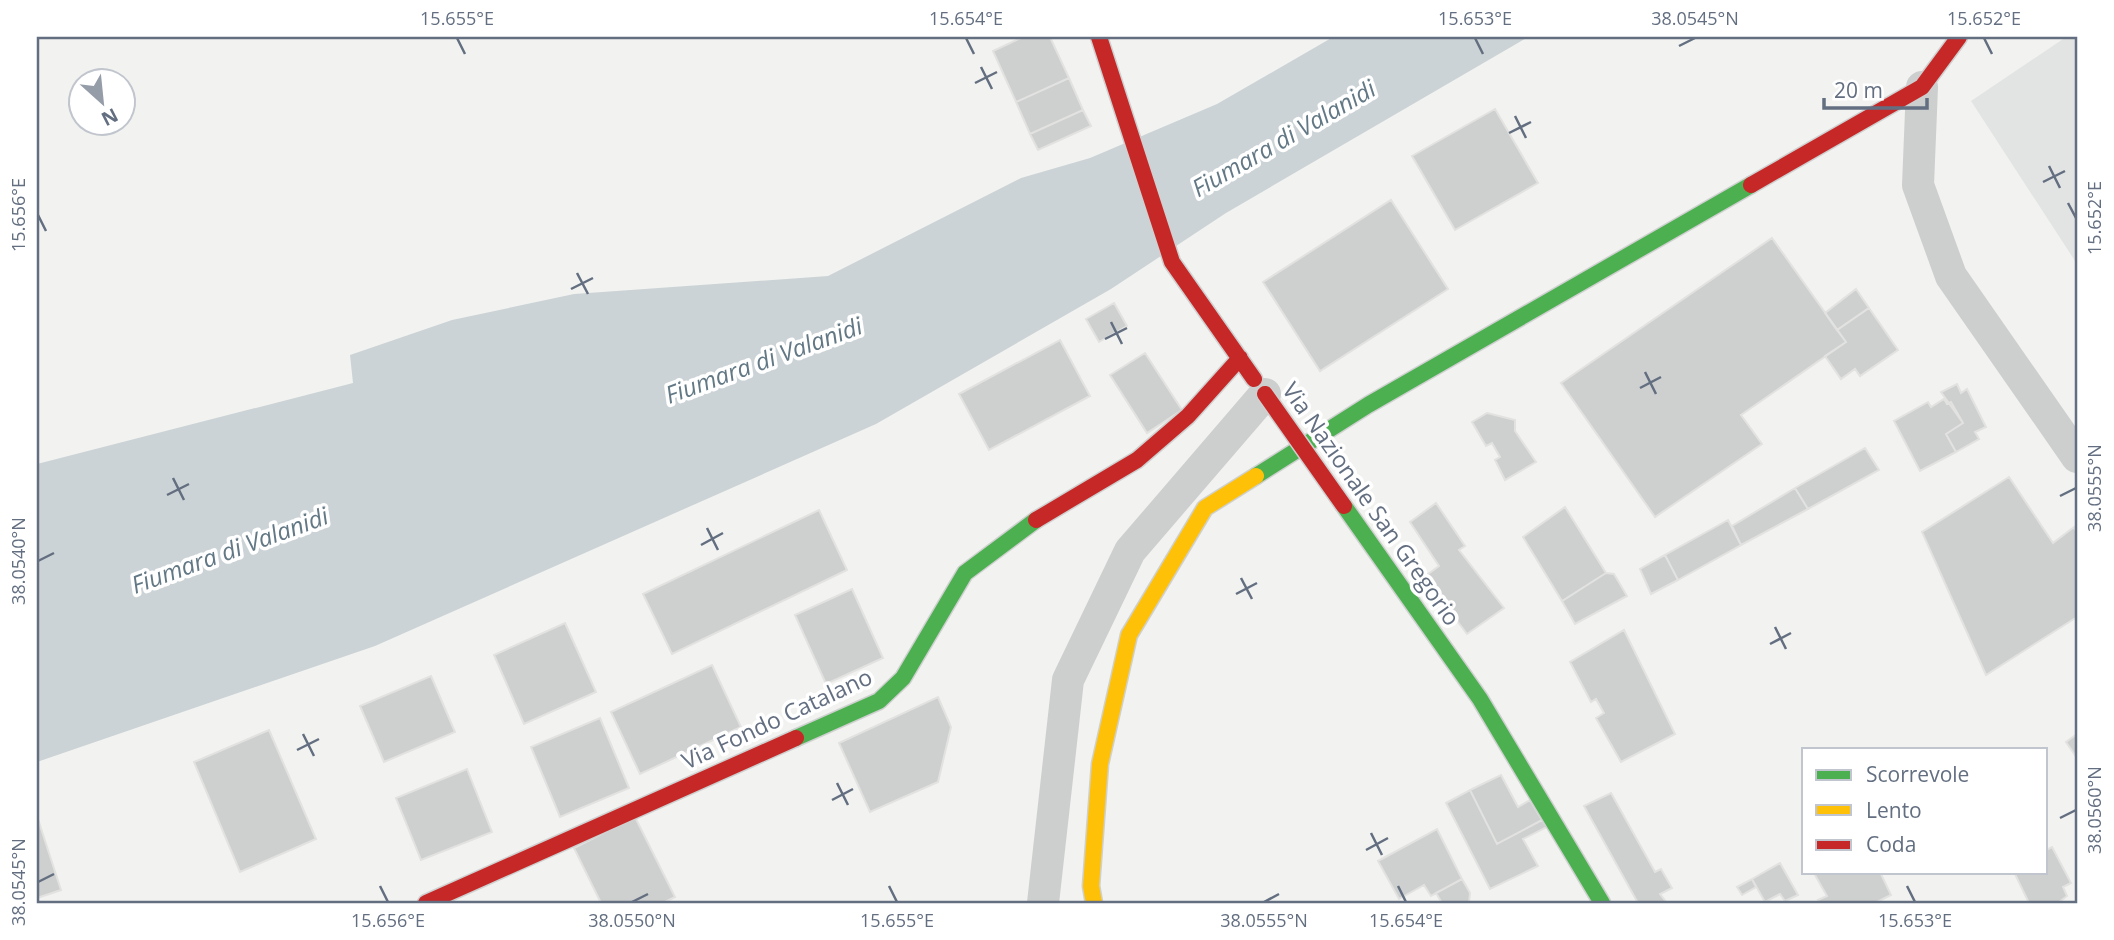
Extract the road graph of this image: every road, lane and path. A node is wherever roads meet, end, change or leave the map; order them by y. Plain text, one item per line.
1 (1099, 37) edge
2 (1959, 37) edge
3 (1922, 87) junction
4 (1240, 358) junction
5 (1265, 394) junction
6 (2077, 457) edge
7 (426, 903) edge
8 (1043, 903) edge
9 (1094, 903) edge
10 (1602, 903) edge

1 - 4 street, Via Nazionale San Gregorio
2 - 3 street
3 - 6 street
3 - 9 street
4 - 5 street, Via Nazionale San Gregorio
4 - 7 street, Via Fondo Catalano
5 - 8 street
5 - 10 street, Via Nazionale San Gregorio, bridge

